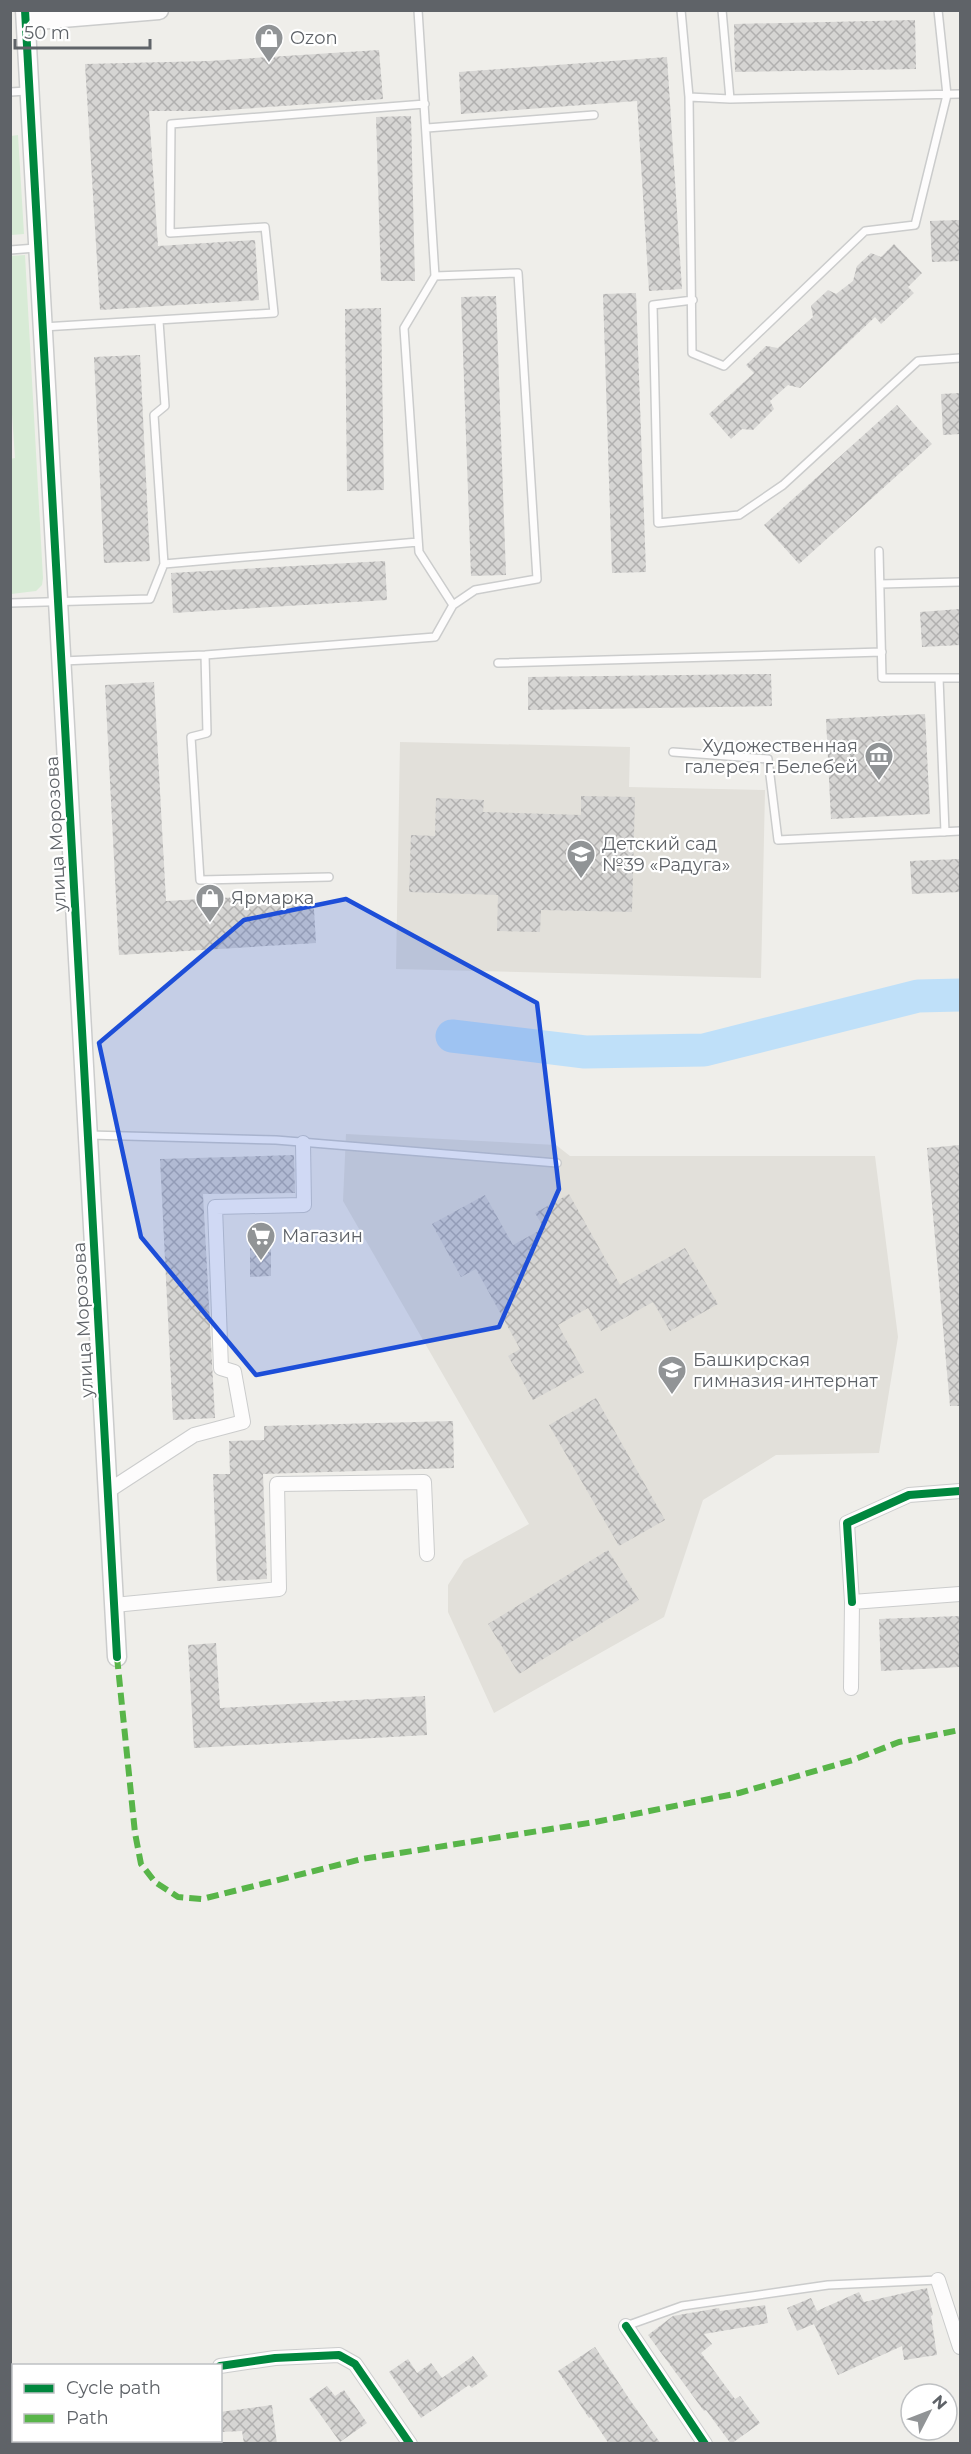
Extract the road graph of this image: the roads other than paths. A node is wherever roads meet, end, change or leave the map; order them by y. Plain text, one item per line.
1 (159, 10) edge
2 (418, 10) edge
3 (681, 10) edge
4 (722, 10) edge
5 (938, 10) edge
6 (26, 16) edge
7 (30, 90) junction
8 (10, 92) edge
9 (960, 94) edge
10 (947, 95) junction
11 (689, 97) junction
12 (730, 99) junction
13 (425, 104) junction
14 (594, 115) dead end
15 (427, 128) junction
16 (39, 248) junction
17 (10, 250) edge
18 (435, 276) junction
19 (693, 300) junction
20 (159, 321) junction
21 (43, 327) junction
22 (960, 358) edge
23 (418, 542) junction
24 (879, 551) dead end
25 (164, 564) junction
26 (960, 582) edge
27 (880, 584) junction
28 (58, 602) junction
29 (10, 603) edge
30 (453, 605) junction
31 (882, 652) junction
32 (205, 655) junction
33 (62, 662) junction
34 (498, 663) dead end
35 (939, 678) junction
36 (960, 678) edge
37 (673, 752) dead end
38 (960, 831) edge
39 (945, 832) junction
40 (329, 877) dead end
41 (88, 1135) junction
42 (303, 1143) junction
43 (557, 1163) dead end
44 (108, 1491) junction
45 (960, 1491) edge
46 (427, 1554) dead end
47 (960, 1594) edge
48 (852, 1602) junction
49 (114, 1605) junction
50 (117, 1657) dead end
51 (851, 1688) dead end
52 (938, 2280) joint
53 (626, 2326) joint
54 (960, 2348) edge
55 (222, 2366) edge
56 (410, 2444) edge
57 (705, 2444) edge

1 - 6 street
2 - 13 lane
3 - 11 lane
4 - 12 lane
5 - 10 lane
6 - 7 street, улица Морозова
7 - 8 lane
7 - 16 street, улица Морозова
9 - 10 lane
10 - 12 lane
10 - 19 lane
11 - 12 lane
11 - 19 lane
13 - 15 lane
13 - 20 lane
14 - 15 lane
15 - 18 lane
16 - 17 lane
16 - 21 street, улица Морозова
18 - 23 lane
18 - 30 lane
19 - 22 lane
20 - 21 lane
20 - 25 lane
21 - 28 street, улица Морозова
23 - 25 lane
23 - 30 lane
24 - 27 lane
25 - 28 lane
26 - 27 lane
27 - 31 lane
28 - 29 lane
28 - 33 street, улица Морозова
30 - 32 lane
31 - 34 lane
31 - 35 lane
32 - 33 lane
32 - 40 lane
33 - 41 street, улица Морозова
35 - 36 lane
35 - 39 lane
37 - 39 lane
38 - 39 lane
41 - 42 lane
41 - 44 street, улица Морозова
42 - 43 lane
42 - 44 street
44 - 49 street, улица Морозова
45 - 48 street
46 - 49 street
47 - 48 street
48 - 51 street
49 - 50 street, улица Морозова
52 - 53 lane
52 - 54 street
53 - 57 street
55 - 56 street

